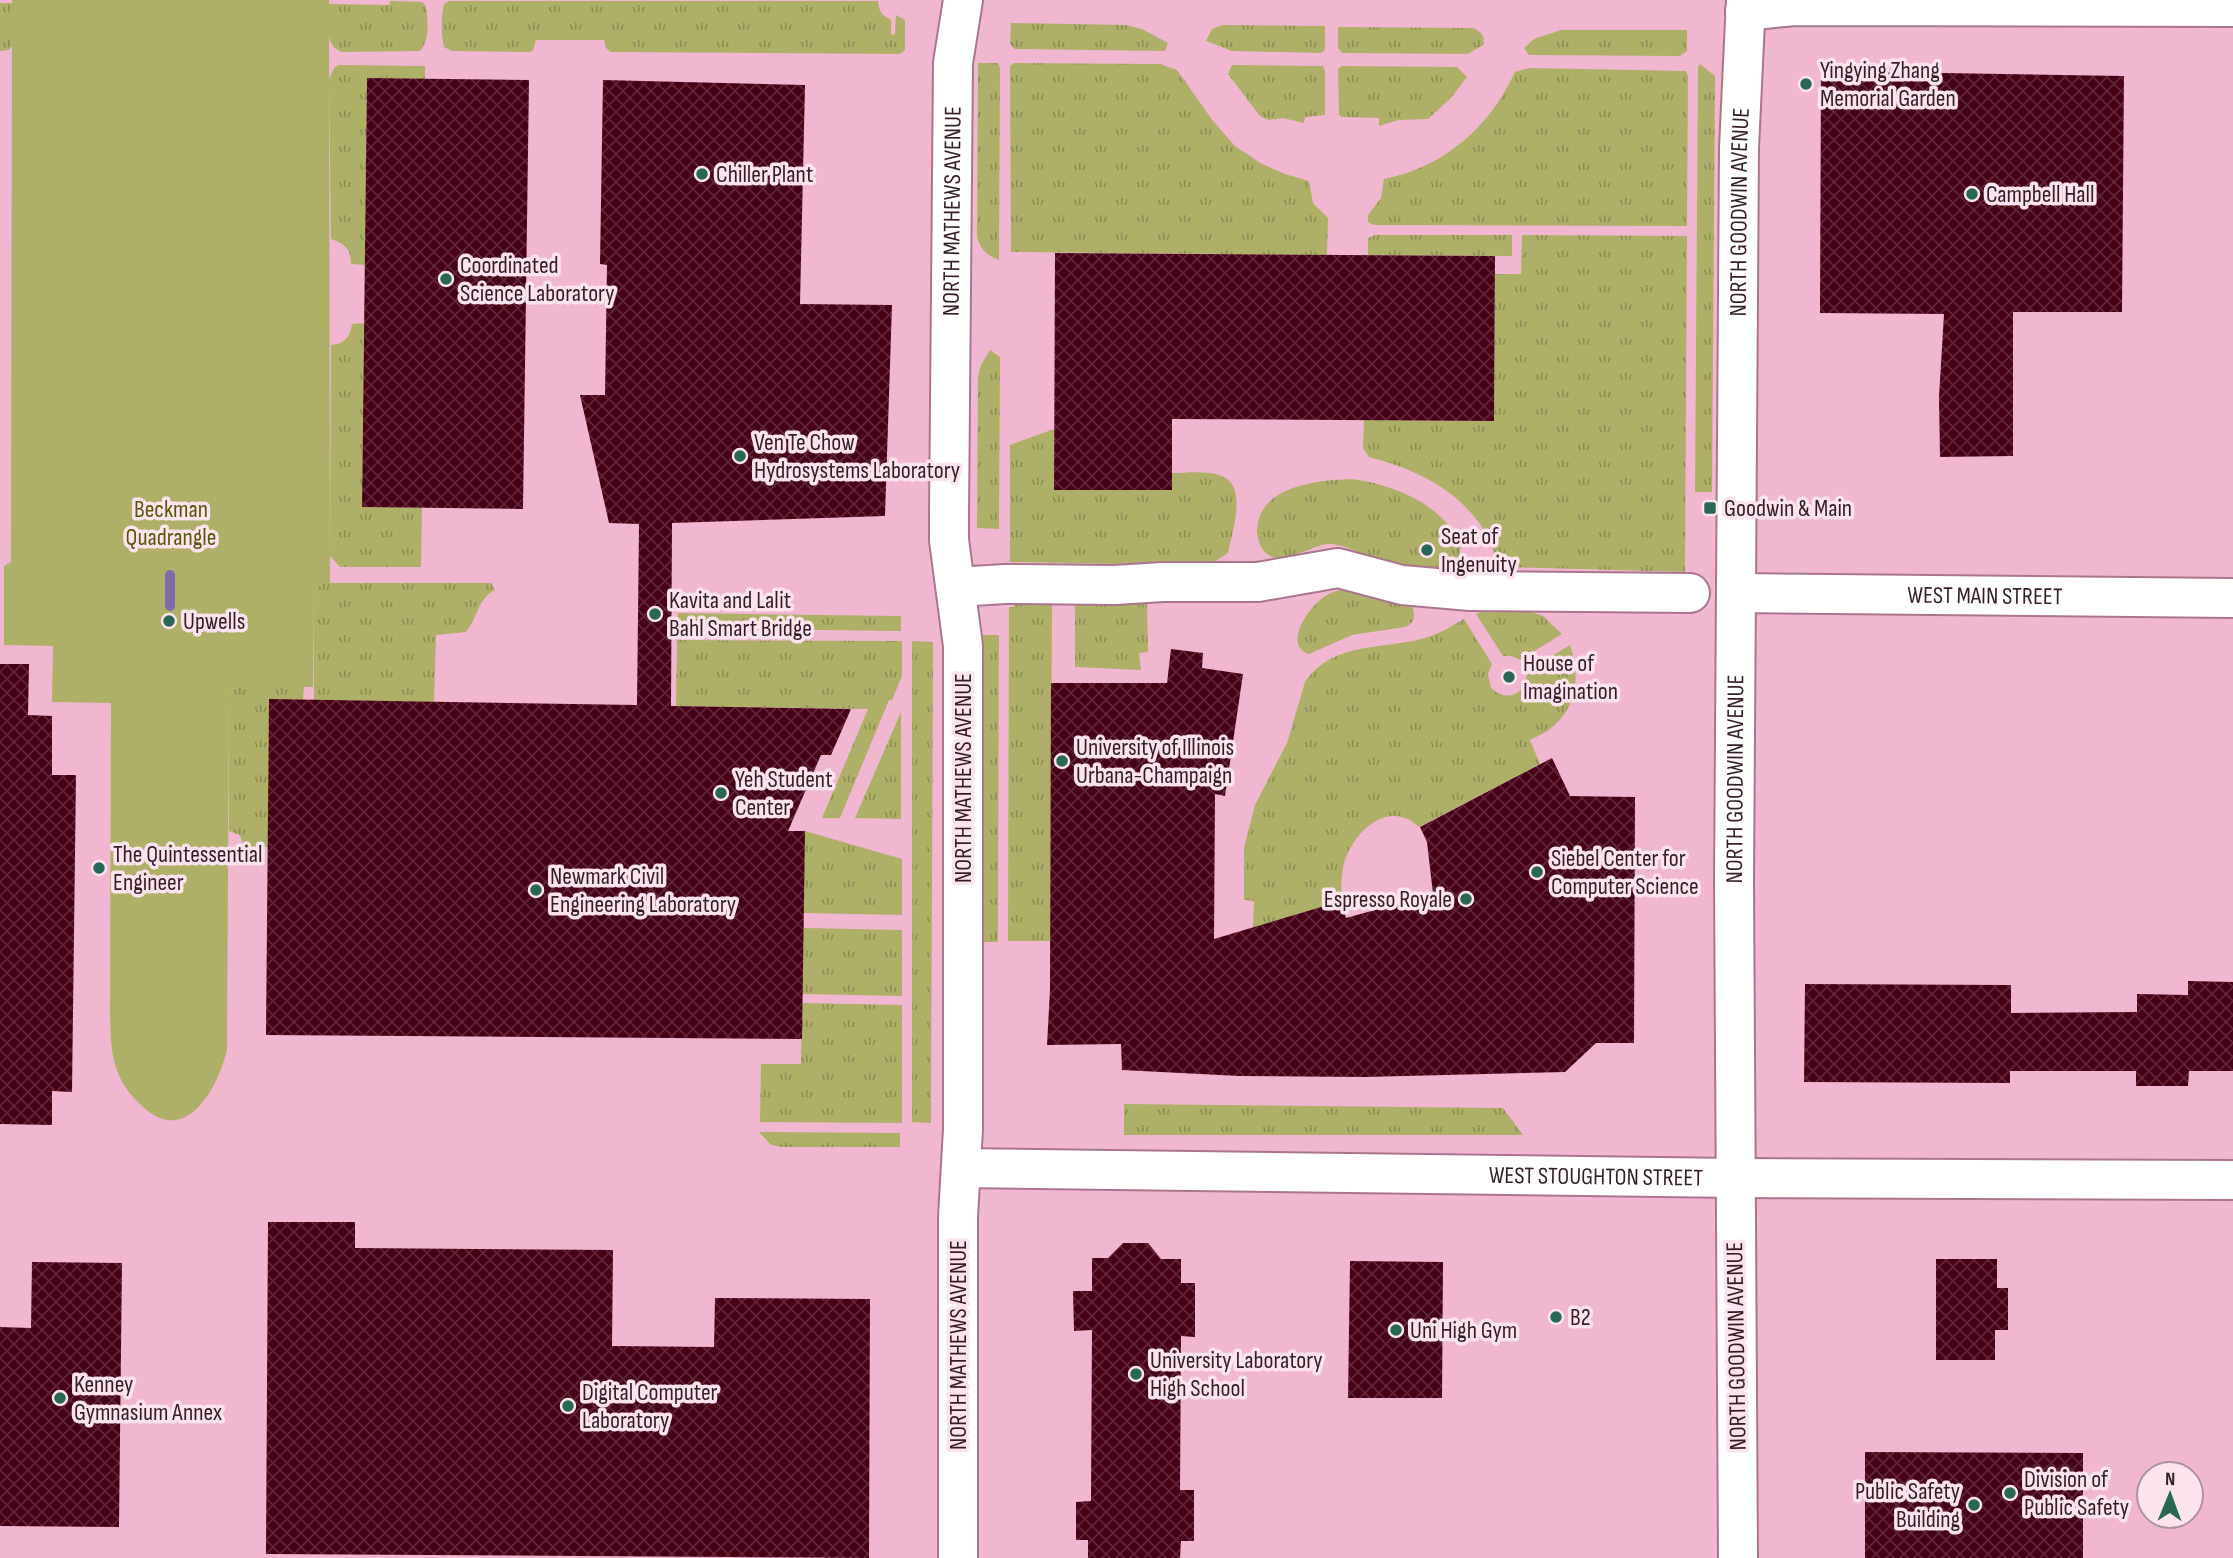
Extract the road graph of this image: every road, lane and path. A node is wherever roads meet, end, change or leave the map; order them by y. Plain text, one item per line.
1 (963, 0) edge
2 (1745, 5) edge
3 (2233, 7) edge
4 (956, 587) junction
5 (1690, 593) dead end
6 (1737, 593) junction
7 (2233, 598) edge
8 (961, 1168) junction
9 (1735, 1178) junction
10 (2233, 1180) edge
11 (958, 1558) edge
12 (1738, 1558) edge

1 - 4 street, NORTH MATHEWS AVENUE
2 - 3 street
2 - 6 street, NORTH GOODWIN AVENUE
4 - 5 street
4 - 8 street, NORTH MATHEWS AVENUE
6 - 7 street, WEST MAIN STREET
6 - 9 street, NORTH GOODWIN AVENUE
8 - 9 street, WEST STOUGHTON STREET
8 - 11 street, NORTH MATHEWS AVENUE
9 - 10 street, WEST STOUGHTON STREET
9 - 12 street, NORTH GOODWIN AVENUE

